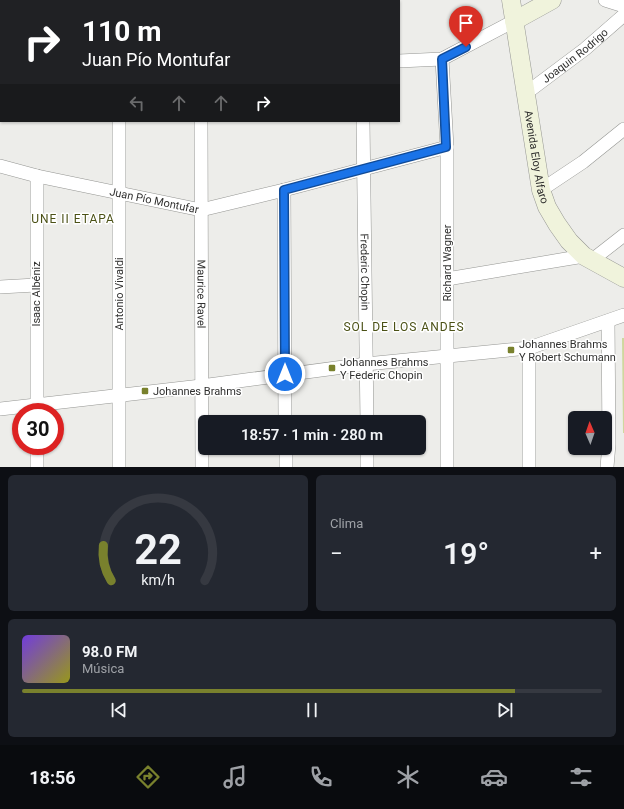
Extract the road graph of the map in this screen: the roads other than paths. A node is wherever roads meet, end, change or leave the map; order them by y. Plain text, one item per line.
1 (511, 0) edge
2 (552, 0) edge
3 (605, 0) edge
4 (624, 6) edge
5 (624, 15) edge
6 (514, 21) junction
7 (442, 59) junction
8 (400, 61) edge
9 (525, 94) junction
10 (119, 122) edge
11 (201, 122) edge
12 (363, 122) edge
13 (624, 129) edge
14 (446, 147) junction
15 (0, 166) edge
16 (364, 169) junction
17 (37, 176) junction
18 (284, 190) junction
19 (541, 190) junction
20 (119, 193) junction
21 (201, 210) junction
22 (624, 235) edge
23 (588, 258) junction
24 (624, 278) edge
25 (447, 279) junction
26 (36, 285) junction
27 (0, 287) edge
28 (624, 315) edge
29 (608, 321) junction
30 (529, 348) junction
31 (446, 356) junction
32 (366, 364) junction
33 (285, 374) junction
34 (201, 386) junction
35 (119, 395) junction
36 (37, 403) edge
37 (64, 404) edge
38 (0, 409) edge
39 (12, 409) edge
40 (285, 415) edge
41 (366, 415) edge
42 (37, 455) edge
43 (286, 455) edge
44 (367, 455) edge
45 (37, 467) edge
46 (119, 467) edge
47 (202, 467) edge
48 (286, 467) edge
49 (367, 467) edge
50 (447, 467) edge
51 (529, 467) edge
52 (606, 467) edge

1 - 6 street, Avenida Eloy Alfaro
2 - 6 street
3 - 4 street
5 - 9 street, Joaquin Rodrigo
6 - 7 street
6 - 9 street, Avenida Eloy Alfaro
7 - 8 street
7 - 14 street, Richard Wagner
9 - 19 street, Avenida Eloy Alfaro
10 - 20 street, Antonio Vivaldi
11 - 21 street, Maurice Ravel
12 - 16 street, Frederic Chopin
13 - 19 street
14 - 16 street, Juan Pío Montufar
14 - 25 street, Richard Wagner
15 - 17 street, Juan Pío Montufar
16 - 18 street, Juan Pío Montufar
16 - 32 street, Frederic Chopin
17 - 20 street, Juan Pío Montufar
17 - 26 street, Isaac Albéniz
18 - 21 street, Juan Pío Montufar
18 - 33 street
19 - 23 street, Avenida Eloy Alfaro
20 - 21 street, Juan Pío Montufar
20 - 35 street, Antonio Vivaldi
21 - 34 street, Maurice Ravel
22 - 23 street
23 - 24 street, Avenida Eloy Alfaro
23 - 25 street
25 - 31 street, Richard Wagner
26 - 27 street
26 - 36 street, Isaac Albéniz
28 - 29 street
29 - 30 street
29 - 52 street
30 - 31 street
30 - 51 street
31 - 32 street
31 - 50 street, Richard Wagner
32 - 33 street
32 - 41 street, Frederic Chopin
33 - 34 street
33 - 40 street
34 - 35 street
34 - 47 street, Maurice Ravel
35 - 37 street
35 - 46 street, Antonio Vivaldi
38 - 39 street
42 - 45 street
43 - 48 street
44 - 49 street

